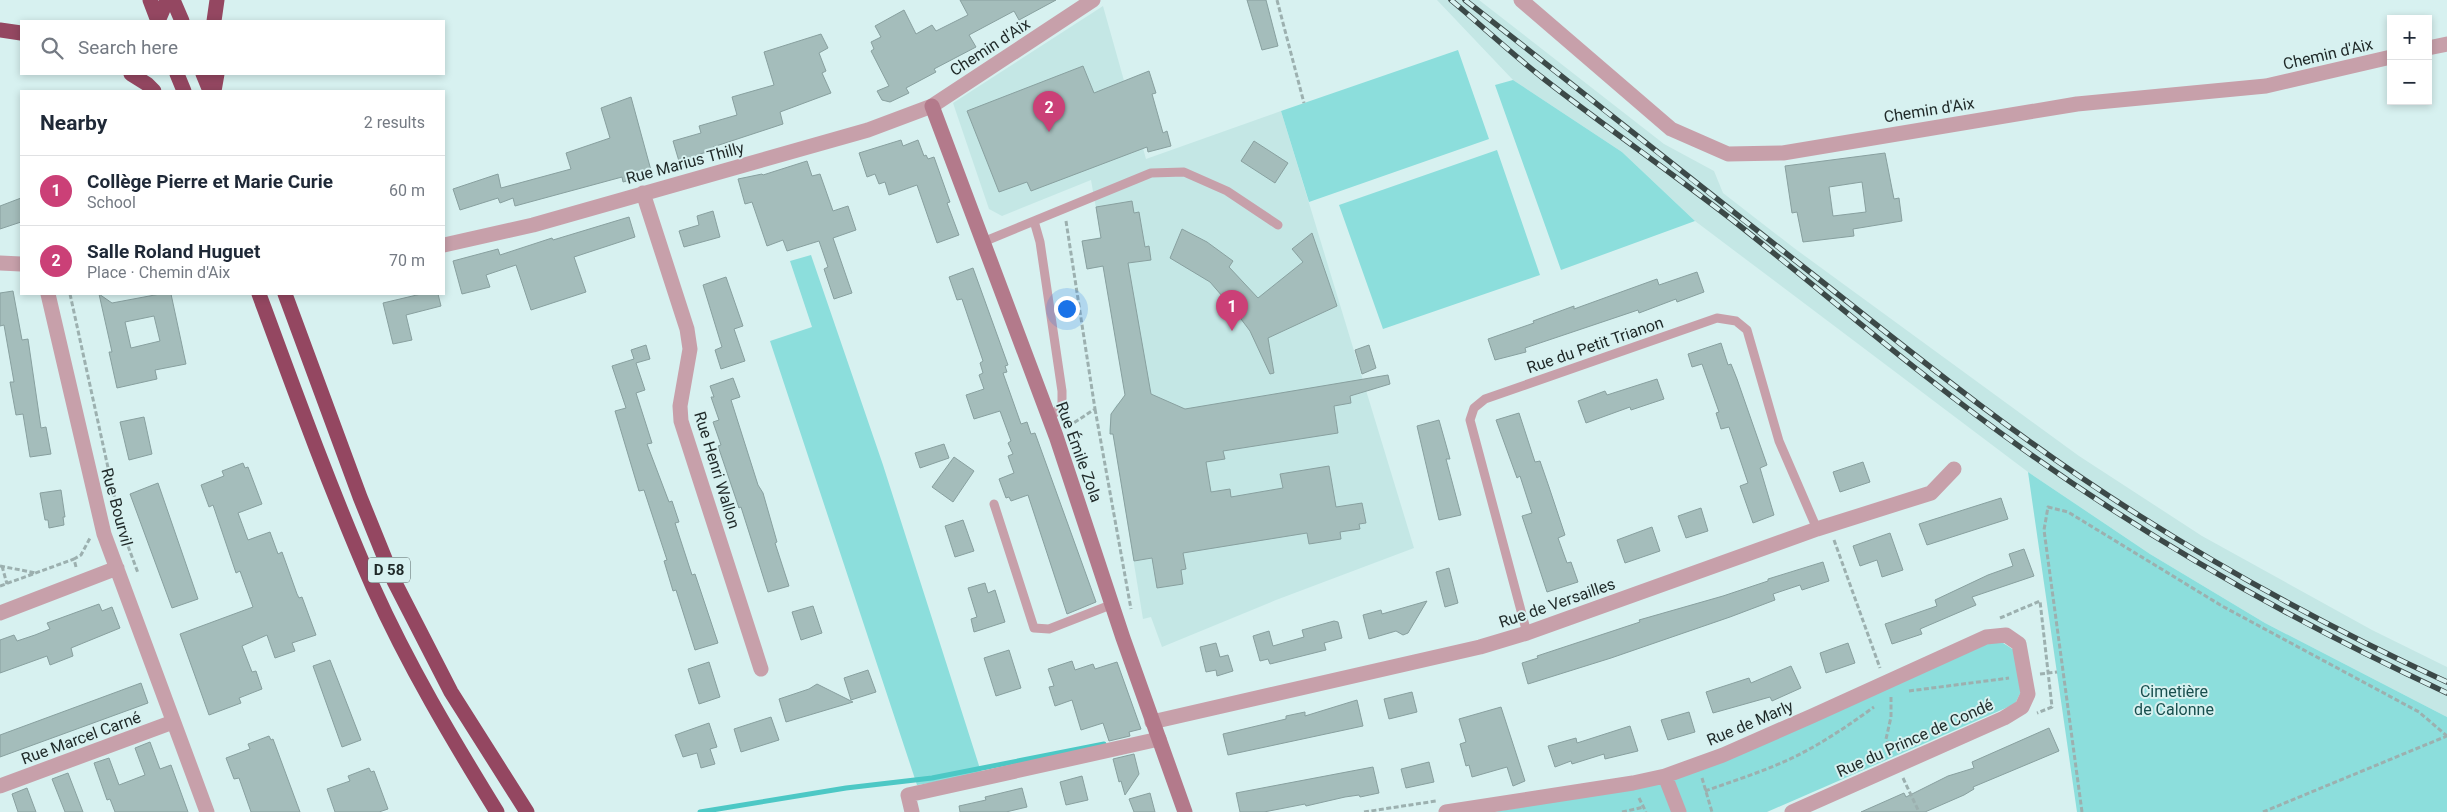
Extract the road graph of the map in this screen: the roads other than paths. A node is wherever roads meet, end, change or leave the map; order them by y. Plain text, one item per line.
1 (150, 0) edge
2 (167, 0) edge
3 (173, 0) edge
4 (217, 0) edge
5 (1093, 0) edge
6 (1521, 0) edge
7 (158, 20) edge
8 (158, 20) edge
9 (182, 20) edge
10 (214, 20) edge
11 (0, 30) edge
12 (20, 34) edge
13 (2447, 44) edge
14 (2432, 47) edge
15 (2387, 58) edge
16 (133, 75) edge
17 (177, 75) edge
18 (204, 75) edge
19 (218, 75) edge
20 (153, 90) edge
21 (184, 90) edge
22 (211, 90) edge
23 (212, 90) edge
24 (932, 106) junction
25 (642, 193) junction
26 (1034, 221) junction
27 (1278, 225) dead end
28 (984, 242) junction
29 (445, 245) edge
30 (0, 263) edge
31 (20, 264) edge
32 (48, 295) edge
33 (259, 295) edge
34 (285, 295) edge
35 (1049, 420) junction
36 (1954, 469) dead end
37 (994, 504) dead end
38 (1817, 529) junction
39 (117, 568) junction
40 (1115, 609) junction
41 (0, 613) edge
42 (1527, 633) junction
43 (761, 669) dead end
44 (2027, 676) joint
45 (173, 722) junction
46 (1152, 722) junction
47 (1159, 739) junction
48 (1666, 776) junction
49 (0, 786) edge
50 (207, 812) edge
51 (497, 812) edge
52 (527, 812) edge
53 (912, 812) edge
54 (1185, 812) edge
55 (1446, 812) edge
56 (1679, 812) edge
57 (1792, 812) edge

1 - 7 highway
2 - 8 highway
3 - 9 highway
4 - 10 highway
5 - 24 street, Chemin d'Aix
6 - 15 street, Chemin d'Aix
11 - 12 highway
13 - 14 street
16 - 20 highway
17 - 21 highway
18 - 22 highway
19 - 23 highway
24 - 25 street, Rue Marius Thilly
24 - 28 street, Rue Émile Zola
25 - 29 street, Rue Marius Thilly
25 - 43 street, Rue Henri Wallon
26 - 27 lane
26 - 28 lane
26 - 35 lane
28 - 35 street, Rue Émile Zola
30 - 31 street
32 - 39 street, Rue Bourvil
33 - 51 highway, D 58
34 - 52 highway, D 58
35 - 40 street, Rue Émile Zola
36 - 38 street, Rue de Versailles
37 - 40 lane
38 - 42 street, Rue de Versailles
38 - 42 lane, Rue du Petit Trianon
39 - 41 street
39 - 45 street, Rue Bourvil
40 - 46 street, Rue Émile Zola
42 - 46 street, Rue de Versailles
44 - 48 street, Rue de Marly
44 - 57 street, Rue du Prince de Condé
45 - 49 street, Rue Marcel Carné
45 - 50 street, Rue Bourvil
46 - 47 street, Rue Émile Zola
47 - 53 street
47 - 54 street, Rue Émile Zola
48 - 55 street, Rue de Marly
48 - 56 street

